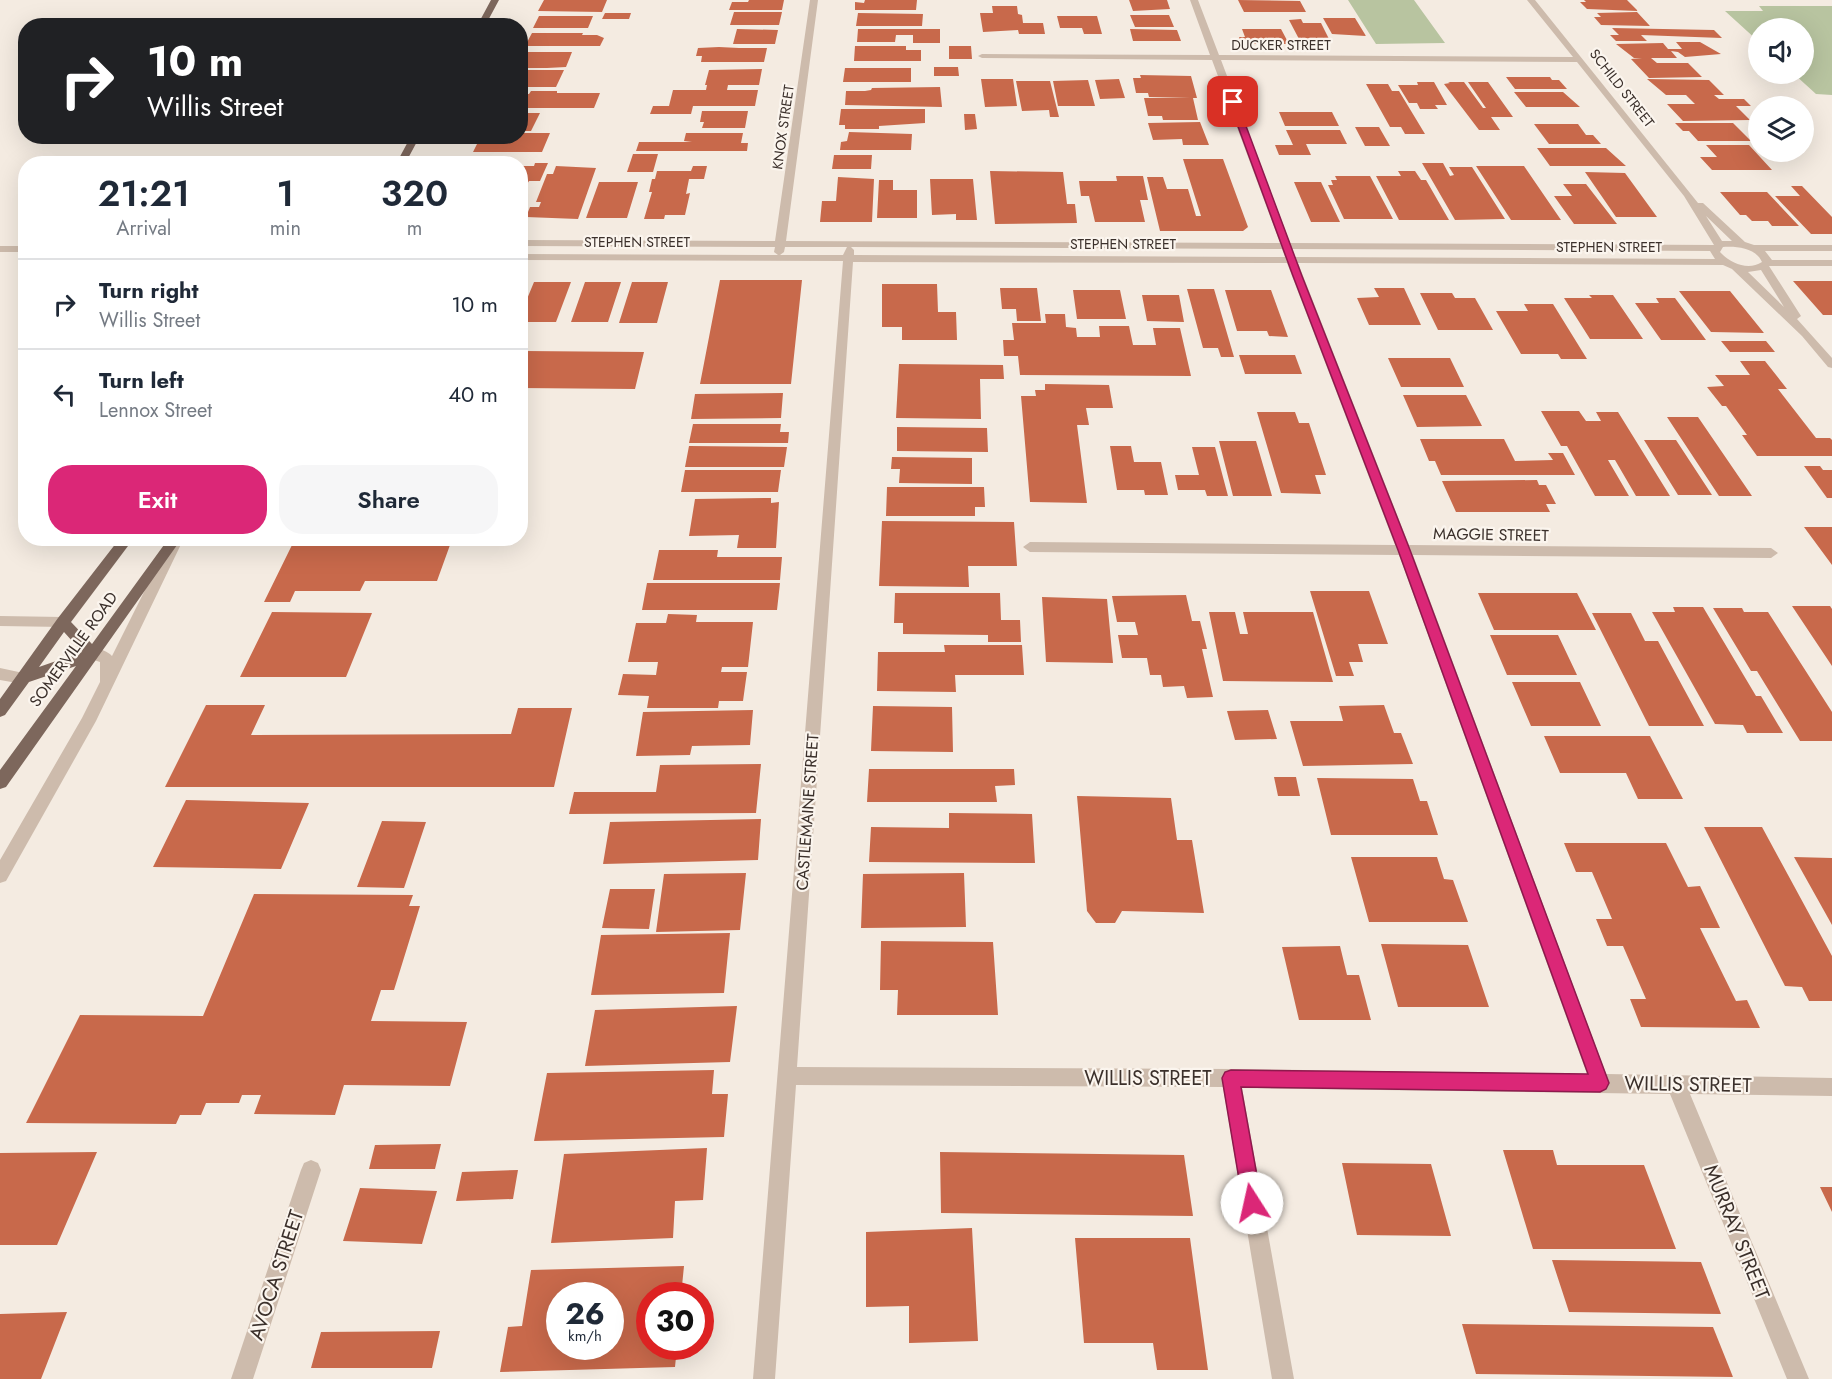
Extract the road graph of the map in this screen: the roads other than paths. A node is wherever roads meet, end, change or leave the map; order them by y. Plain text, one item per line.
1 (495, 0) edge
2 (814, 0) edge
3 (1194, 0) edge
4 (1531, 0) edge
5 (485, 18) edge
6 (982, 56) dead end
7 (1216, 58) junction
8 (1581, 60) junction
9 (1688, 195) junction
10 (528, 243) edge
11 (780, 244) junction
12 (1747, 246) junction
13 (1287, 247) junction
14 (1717, 247) junction
15 (1832, 248) edge
16 (0, 249) edge
17 (18, 249) edge
18 (849, 251) junction
19 (528, 257) edge
20 (778, 258) junction
21 (1292, 261) junction
22 (1832, 263) edge
23 (1731, 265) junction
24 (1766, 265) junction
25 (1806, 334) junction
26 (1832, 365) edge
27 (123, 546) edge
28 (171, 546) edge
29 (173, 546) edge
30 (1030, 546) dead end
31 (1404, 550) junction
32 (1771, 553) dead end
33 (0, 621) edge
34 (63, 622) junction
35 (93, 654) junction
36 (0, 674) edge
37 (23, 678) junction
38 (0, 711) edge
39 (88, 721) junction
40 (0, 782) edge
41 (0, 876) edge
42 (788, 1076) junction
43 (1231, 1078) junction
44 (1600, 1083) junction
45 (1676, 1085) junction
46 (1832, 1087) edge
47 (311, 1170) dead end
48 (242, 1379) edge
49 (764, 1379) edge
50 (1283, 1379) edge
51 (1798, 1379) edge

1 - 5 main road
2 - 11 street, KNOX STREET
3 - 7 street
4 - 8 street, SCHILD STREET
6 - 7 street, DUCKER STREET
7 - 8 street, DUCKER STREET
7 - 13 street
8 - 9 street, SCHILD STREET
9 - 12 street, SCHILD STREET
9 - 14 street, SCHILD STREET
10 - 11 street, STEPHEN STREET
11 - 18 street, STEPHEN STREET
11 - 20 street, KNOX STREET
12 - 14 street, STEPHEN STREET
12 - 15 street
12 - 24 street, SCHILD STREET
13 - 14 street, STEPHEN STREET
13 - 18 street, STEPHEN STREET
13 - 21 street
14 - 23 street, SCHILD STREET
16 - 17 street
18 - 20 street, STEPHEN STREET
18 - 21 street, STEPHEN STREET
18 - 42 street, CASTLEMAINE STREET
19 - 20 street, STEPHEN STREET
21 - 23 street, STEPHEN STREET
21 - 31 street
22 - 24 street
23 - 24 street, STEPHEN STREET
23 - 25 street
24 - 25 street
25 - 26 street
27 - 34 main road, SOMERVILLE ROAD
28 - 35 main road, SOMERVILLE ROAD
29 - 39 street
30 - 31 street, MAGGIE STREET
31 - 32 street, MAGGIE STREET
31 - 44 street
33 - 34 street
34 - 35 main road
34 - 37 main road, SOMERVILLE ROAD
35 - 37 main road
35 - 39 street
35 - 40 main road, SOMERVILLE ROAD
36 - 37 street
37 - 38 main road, SOMERVILLE ROAD
39 - 41 street
42 - 43 street, WILLIS STREET
42 - 49 street, CASTLEMAINE STREET
43 - 44 street, WILLIS STREET
43 - 50 street
44 - 45 street, WILLIS STREET
45 - 46 street, WILLIS STREET
45 - 51 street, MURRAY STREET
47 - 48 street, AVOCA STREET

